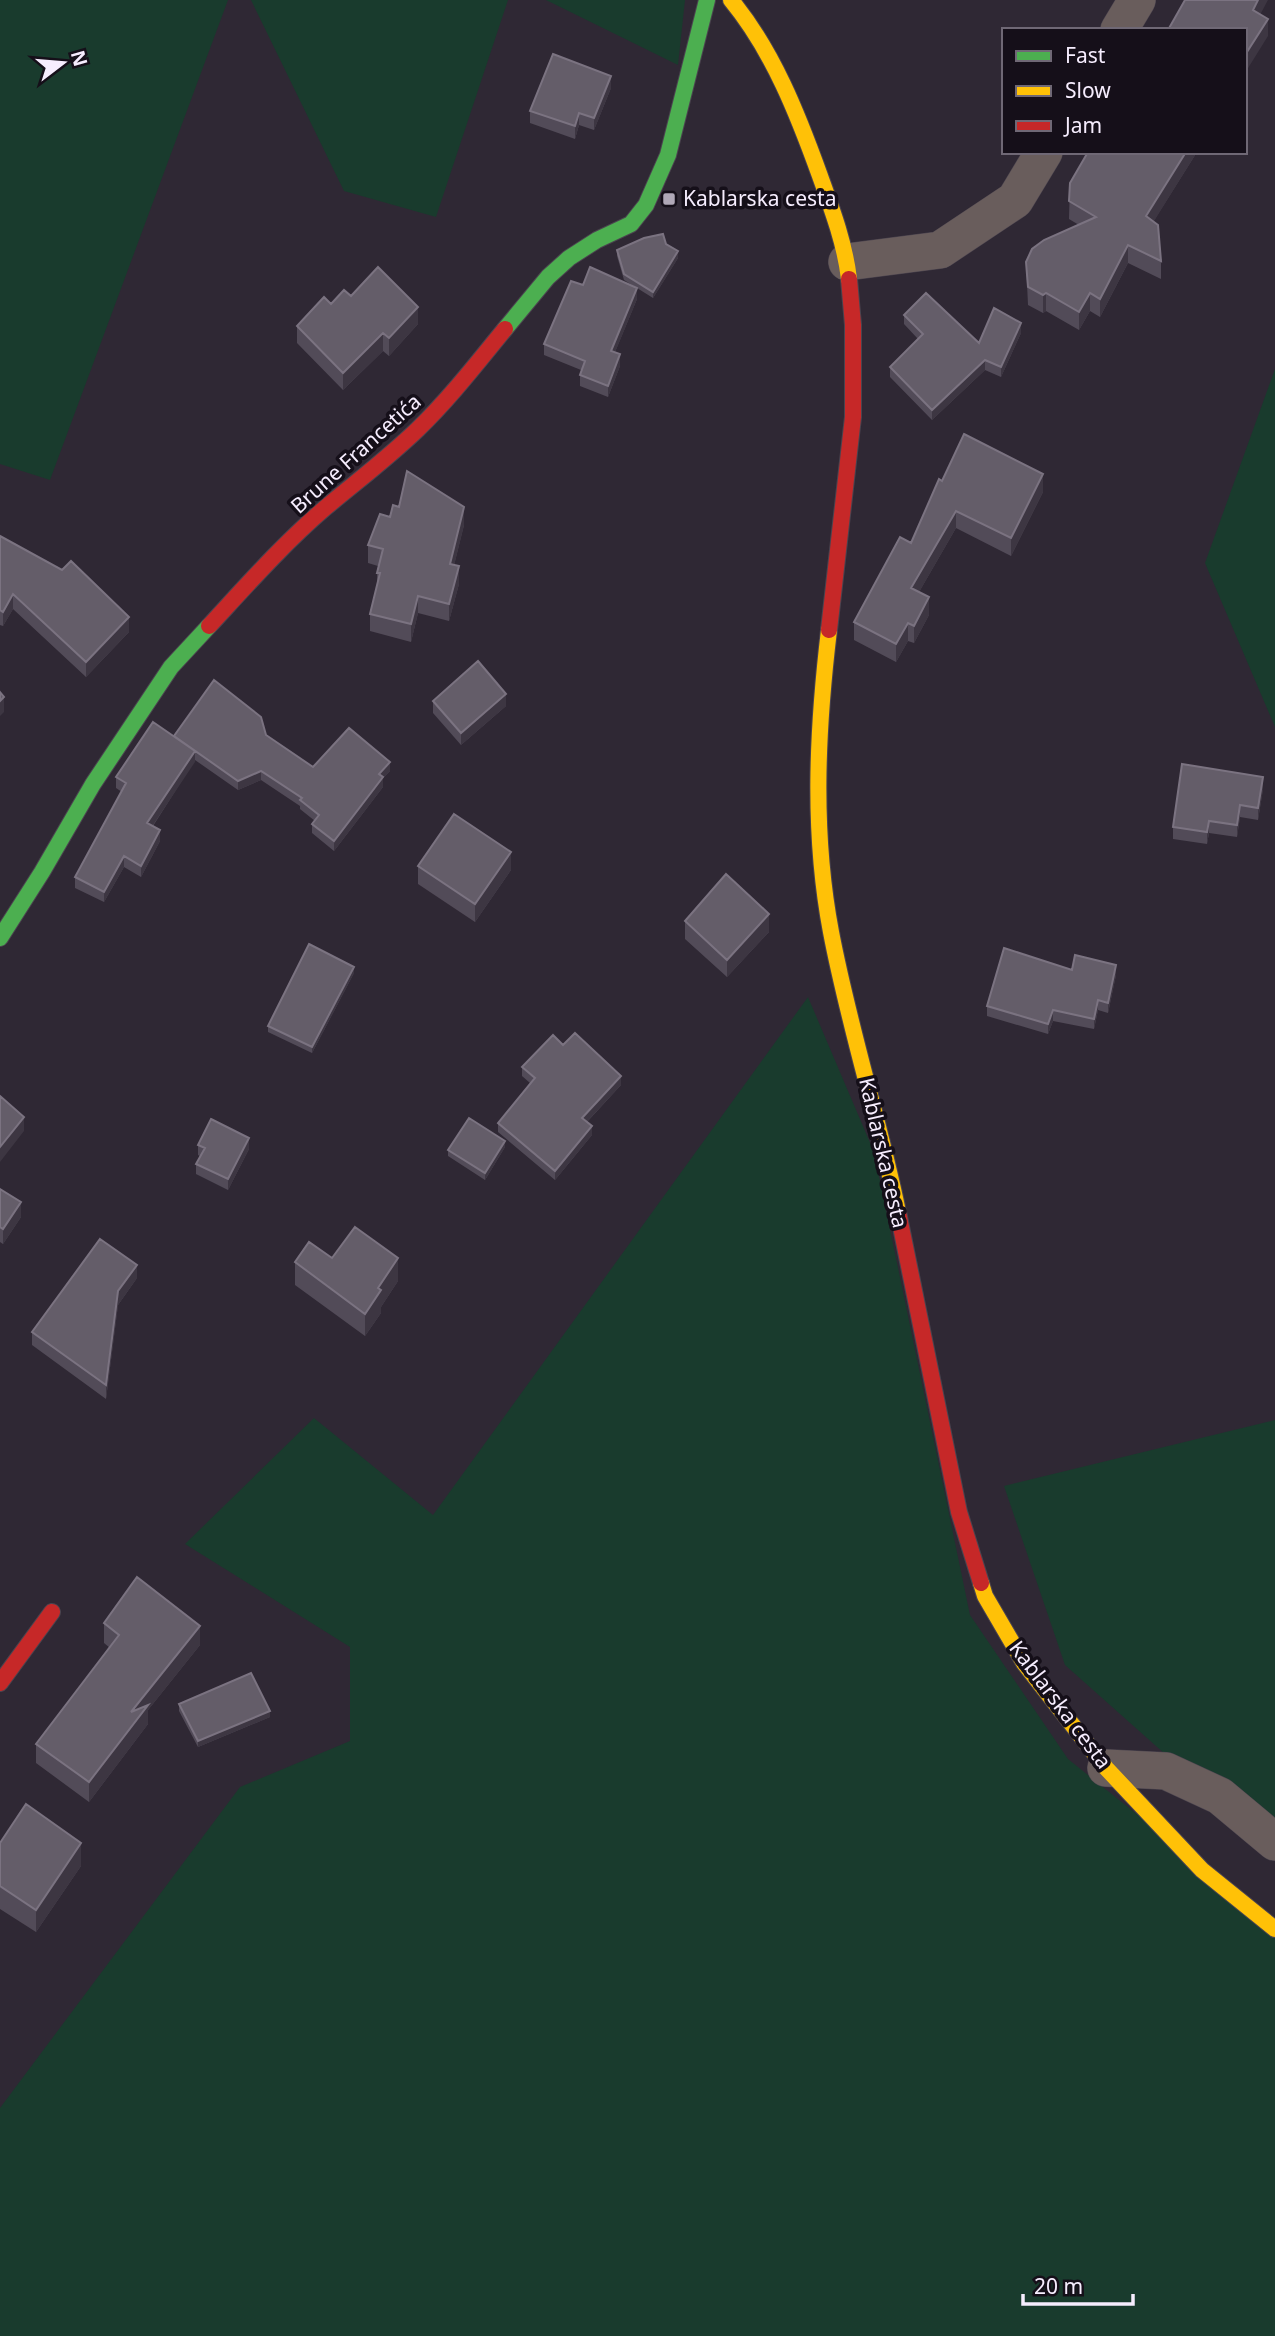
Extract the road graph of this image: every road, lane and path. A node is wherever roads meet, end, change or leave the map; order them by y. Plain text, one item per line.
1 (707, 0) edge
2 (731, 0) edge
3 (1137, 0) edge
4 (1120, 28) edge
5 (1043, 154) edge
6 (847, 262) junction
7 (0, 938) edge
8 (52, 1612) dead end
9 (0, 1683) edge
10 (1106, 1768) junction
11 (1275, 1842) edge
12 (1275, 1929) edge

1 - 7 street, Brune Francetića
2 - 6 street, Kablarska cesta
3 - 4 street
5 - 6 street
6 - 10 street, Kablarska cesta
8 - 9 street
10 - 11 street
10 - 12 street, Kablarska cesta

